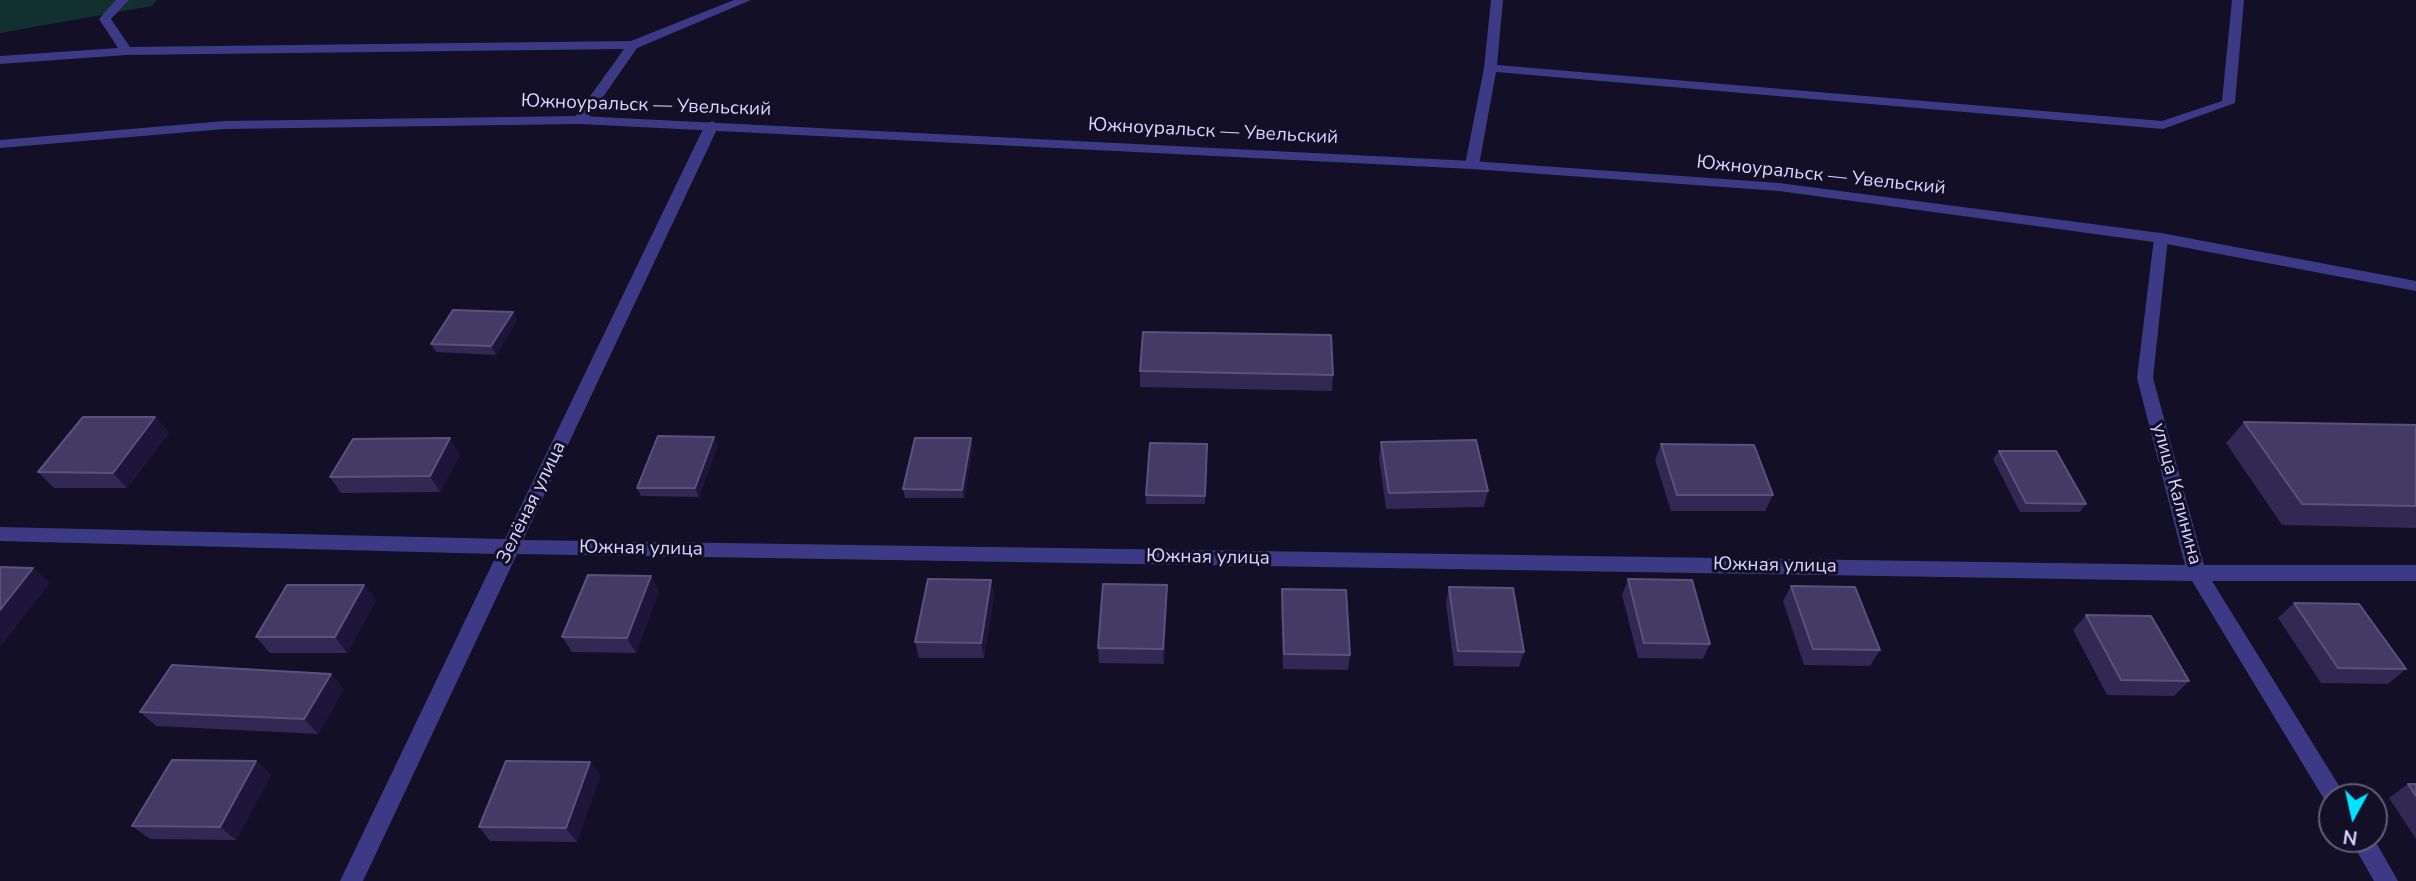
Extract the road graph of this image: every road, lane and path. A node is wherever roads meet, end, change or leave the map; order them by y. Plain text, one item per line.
1 (124, 0) edge
2 (746, 0) edge
3 (1497, 0) edge
4 (2238, 0) edge
5 (633, 45) junction
6 (126, 51) junction
7 (0, 60) edge
8 (1490, 68) junction
9 (580, 120) junction
10 (712, 125) junction
11 (0, 144) edge
12 (1472, 165) junction
13 (2161, 238) junction
14 (2416, 286) edge
15 (0, 534) edge
16 (511, 547) junction
17 (2197, 573) junction
18 (2416, 573) edge
19 (2326, 783) edge
20 (2370, 853) edge
21 (351, 881) edge
22 (2387, 881) edge

1 - 6 street
2 - 5 street
3 - 8 street
4 - 8 street
5 - 6 street
5 - 9 street
6 - 7 street
8 - 12 street
9 - 10 street, Южноуральск — Увельский
9 - 11 street, Южноуральск — Увельский
10 - 12 street, Южноуральск — Увельский
10 - 16 street, Зелёная улица
12 - 13 street, Южноуральск — Увельский
13 - 14 street, Южноуральск — Увельский
13 - 17 street, улица Калинина
15 - 16 street, Южная улица
16 - 17 street, Южная улица
16 - 21 street, Зелёная улица
17 - 18 street, Южная улица
17 - 19 street, улица Калинина
20 - 22 street

